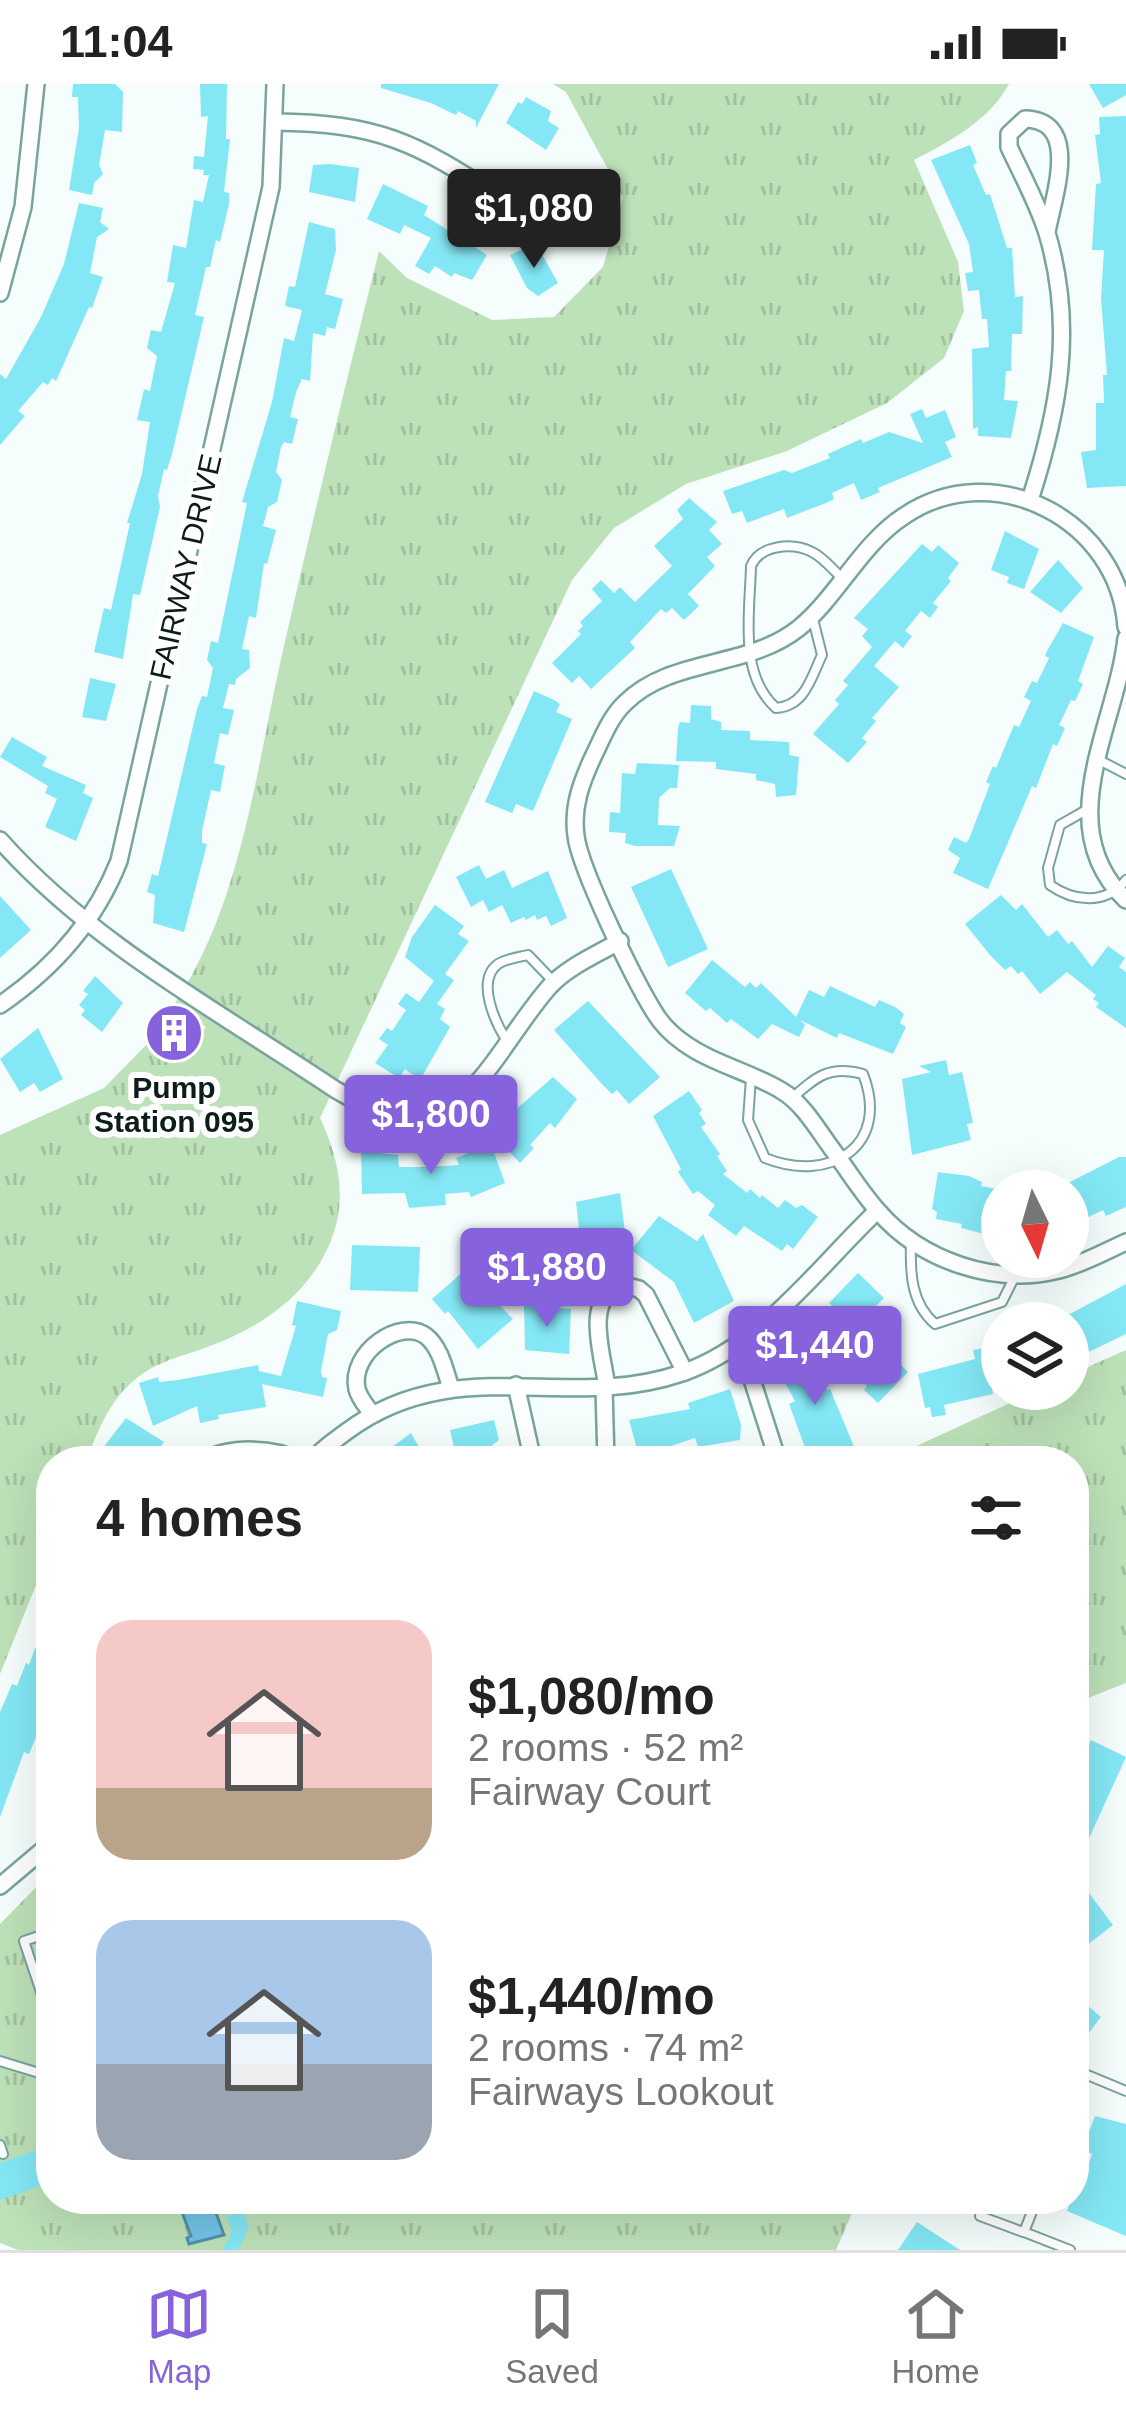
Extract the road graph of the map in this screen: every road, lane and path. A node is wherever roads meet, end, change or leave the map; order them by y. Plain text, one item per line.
1 (36, 84) edge
2 (275, 84) edge
3 (275, 122) junction
4 (500, 197) dead end
5 (1047, 232) junction
6 (0, 292) edge
7 (1030, 500) junction
8 (843, 579) junction
9 (812, 615) junction
10 (1126, 627) edge
11 (1126, 638) edge
12 (748, 653) junction
13 (1097, 759) junction
14 (1126, 774) edge
15 (1088, 809) junction
16 (0, 840) edge
17 (1123, 890) edge
18 (86, 922) junction
19 (620, 941) junction
20 (554, 982) junction
21 (0, 1005) edge
22 (509, 1045) junction
23 (752, 1076) junction
24 (792, 1099) junction
25 (841, 1161) junction
26 (877, 1211) junction
27 (911, 1242) junction
28 (1126, 1242) edge
29 (1089, 1260) edge
30 (981, 1268) edge
31 (1014, 1278) edge
32 (740, 1342) junction
33 (685, 1372) junction
34 (516, 1385) junction
35 (451, 1388) junction
36 (606, 1388) junction
37 (372, 1414) junction
38 (334, 1446) edge
39 (530, 1446) edge
40 (606, 1446) edge
41 (773, 1446) edge
42 (36, 1856) edge
43 (0, 1886) edge
44 (36, 1937) edge
45 (36, 1977) edge
46 (0, 2061) edge
47 (36, 2072) edge
48 (1089, 2076) edge
49 (1126, 2091) edge
50 (981, 2214) edge
51 (1031, 2214) edge
52 (1024, 2233) junction
53 (1070, 2250) edge

1 - 6 street
2 - 3 street, FAIRWAY DRIVE
3 - 4 street
3 - 18 street, FAIRWAY DRIVE
5 - 5 street
5 - 7 street
7 - 8 street
7 - 10 street
8 - 9 street
8 - 12 lane
9 - 12 street
9 - 12 lane
11 - 13 street
12 - 19 street
13 - 14 lane
13 - 15 street
15 - 17 street
15 - 17 lane
16 - 18 street
18 - 21 street, FAIRWAY DRIVE
18 - 22 street
19 - 20 street
19 - 23 street
20 - 22 street
20 - 22 lane
23 - 24 street
23 - 25 lane
24 - 25 street
24 - 25 lane
25 - 26 street
26 - 27 street
26 - 32 street
27 - 30 street
27 - 31 lane
28 - 29 street
32 - 33 street
32 - 41 street
33 - 36 street
33 - 36 street
34 - 35 street
34 - 36 street
34 - 39 street
35 - 37 street
35 - 37 street
36 - 40 street
37 - 38 street
42 - 43 street
44 - 45 lane
46 - 47 lane
48 - 49 lane
50 - 52 lane
51 - 52 lane
52 - 53 lane

